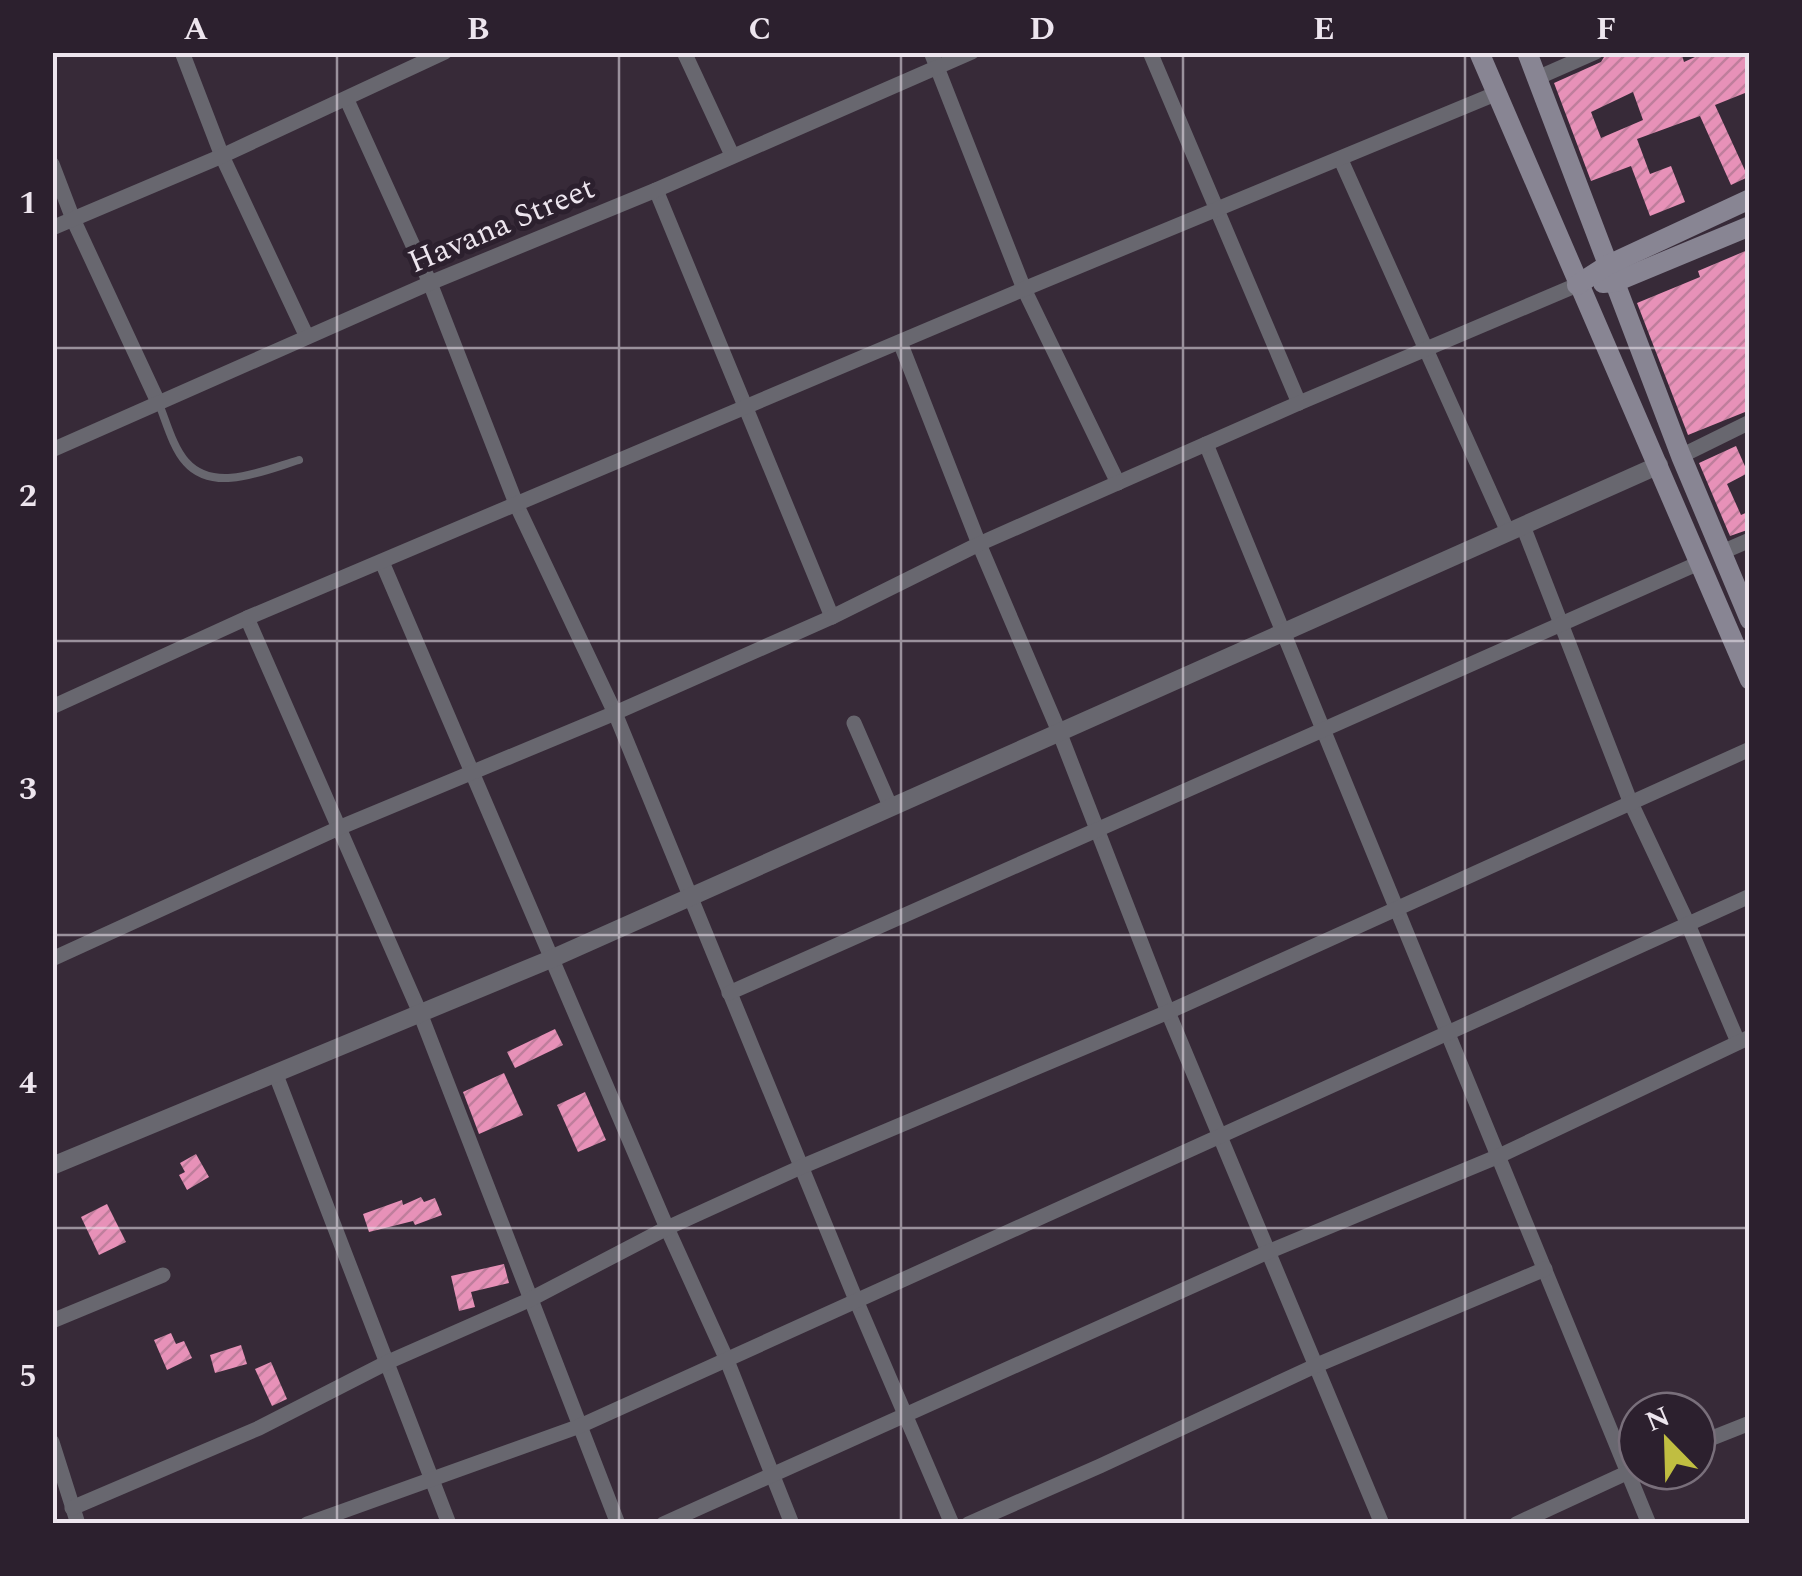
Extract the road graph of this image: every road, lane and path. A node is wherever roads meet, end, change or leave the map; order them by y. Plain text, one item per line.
1 (182, 52) edge
2 (445, 52) edge
3 (684, 52) edge
4 (972, 52) edge
5 (1150, 52) edge
6 (1479, 52) edge
7 (1526, 52) edge
8 (1596, 52) edge
9 (934, 60) edge
10 (1537, 78) junction
11 (1495, 94) junction
12 (346, 100) junction
13 (732, 154) junction
14 (222, 156) junction
15 (1341, 160) junction
16 (52, 164) edge
17 (656, 190) junction
18 (1750, 199) edge
19 (1217, 210) junction
20 (74, 219) junction
21 (1750, 226) edge
22 (52, 228) edge
23 (1612, 274) junction
24 (430, 283) junction
25 (1576, 284) junction
26 (1024, 289) junction
27 (307, 338) junction
28 (900, 342) junction
29 (1426, 346) junction
30 (158, 402) junction
31 (1299, 402) junction
32 (747, 408) junction
33 (1750, 422) edge
34 (1206, 444) junction
35 (52, 450) edge
36 (1681, 456) junction
37 (298, 460) dead end
38 (1659, 465) junction
39 (1118, 483) junction
40 (517, 506) junction
41 (1515, 529) junction
42 (1750, 540) edge
43 (979, 544) junction
44 (1720, 553) junction
45 (382, 562) junction
46 (1699, 563) junction
47 (832, 617) junction
48 (247, 618) junction
49 (1750, 620) edge
50 (1560, 624) junction
51 (1284, 631) junction
52 (1750, 680) edge
53 (52, 707) edge
54 (614, 713) junction
55 (854, 723) dead end
56 (1324, 729) junction
57 (1060, 734) junction
58 (1750, 749) edge
59 (471, 773) junction
60 (1630, 802) junction
61 (891, 808) junction
62 (340, 827) junction
63 (1097, 830) junction
64 (690, 896) junction
65 (1750, 896) edge
66 (1397, 907) junction
67 (1688, 922) junction
68 (52, 959) edge
69 (551, 959) junction
70 (728, 993) junction
71 (1168, 1012) junction
72 (420, 1013) junction
73 (1449, 1034) junction
74 (1744, 1040) edge
75 (276, 1075) junction
76 (1220, 1134) junction
77 (1499, 1156) junction
78 (52, 1166) edge
79 (801, 1167) junction
80 (666, 1228) junction
81 (1270, 1251) junction
82 (1545, 1270) junction
83 (164, 1276) dead end
84 (530, 1300) junction
85 (856, 1300) junction
86 (52, 1320) edge
87 (726, 1358) junction
88 (388, 1362) junction
89 (1316, 1365) junction
90 (904, 1415) junction
91 (1750, 1424) edge
92 (580, 1426) junction
93 (1617, 1436) edge
94 (1717, 1436) edge
95 (52, 1442) edge
96 (772, 1472) junction
97 (1617, 1477) edge
98 (430, 1481) junction
99 (1639, 1491) edge
100 (67, 1505) edge
101 (306, 1524) edge
102 (449, 1524) edge
103 (618, 1524) edge
104 (663, 1524) edge
105 (792, 1524) edge
106 (952, 1524) edge
107 (968, 1524) edge
108 (1382, 1524) edge
109 (1516, 1524) edge
110 (1649, 1524) edge

1 - 14 street
2 - 12 street
3 - 13 street
4 - 9 street, Havana Street
5 - 19 street
6 - 11 main road
7 - 10 main road
8 - 10 street
9 - 13 street, Havana Street
9 - 26 street
10 - 23 main road
11 - 15 street
11 - 25 main road
12 - 14 street
12 - 24 street
13 - 17 street, Havana Street
14 - 20 street
14 - 27 street
15 - 19 street
15 - 29 street
16 - 20 street
17 - 24 street, Havana Street
17 - 32 street
18 - 23 main road
19 - 26 street
19 - 31 street
20 - 22 street
20 - 30 street
21 - 23 main road
23 - 25 main road
23 - 36 main road
24 - 27 street, Havana Street
24 - 40 street
25 - 29 street
25 - 38 main road
26 - 28 street
26 - 39 street
27 - 30 street, Havana Street
28 - 32 street
28 - 43 street
29 - 31 street
29 - 41 street
30 - 35 street, Havana Street
30 - 37 lane
31 - 34 street
32 - 40 street
32 - 47 street
33 - 36 street
34 - 39 street
34 - 51 street
36 - 44 main road
38 - 41 street
38 - 46 main road
39 - 43 street
40 - 45 street
40 - 54 street
41 - 50 street
41 - 51 street
42 - 44 street
43 - 47 street
43 - 57 street
44 - 49 main road
45 - 48 street
45 - 59 street
46 - 50 street
46 - 52 main road
47 - 54 street
48 - 53 street
48 - 62 street
50 - 56 street
50 - 60 street
51 - 56 street
51 - 57 street
54 - 59 street
54 - 64 street
55 - 61 street
56 - 63 street
56 - 66 street
57 - 61 street
57 - 63 street
58 - 60 street
59 - 62 street
59 - 69 street
60 - 66 street
60 - 67 street
61 - 64 street
62 - 68 street
62 - 72 street
63 - 70 street
63 - 71 street
64 - 69 street
64 - 70 street
65 - 67 street
66 - 71 street
66 - 73 street
67 - 73 street
67 - 74 street
69 - 72 street
69 - 80 street
70 - 79 street
71 - 76 street
71 - 79 street
72 - 75 street
72 - 84 street
73 - 76 street
73 - 77 street
74 - 77 street
75 - 78 street
75 - 88 street
76 - 81 street
76 - 85 street
77 - 81 street
77 - 82 street
79 - 80 street
79 - 85 street
80 - 84 street
80 - 87 street
81 - 89 street
81 - 90 street
82 - 89 street
82 - 93 street
83 - 86 street
84 - 88 street
84 - 92 street
85 - 87 street
85 - 90 street
87 - 92 street
87 - 96 street
88 - 98 street
88 - 100 street
89 - 107 street
89 - 108 street
90 - 96 street
90 - 106 street
91 - 94 street
92 - 98 street
92 - 103 street
95 - 100 street
96 - 104 street
96 - 105 street
97 - 109 street
98 - 101 street
98 - 102 street
99 - 110 street

